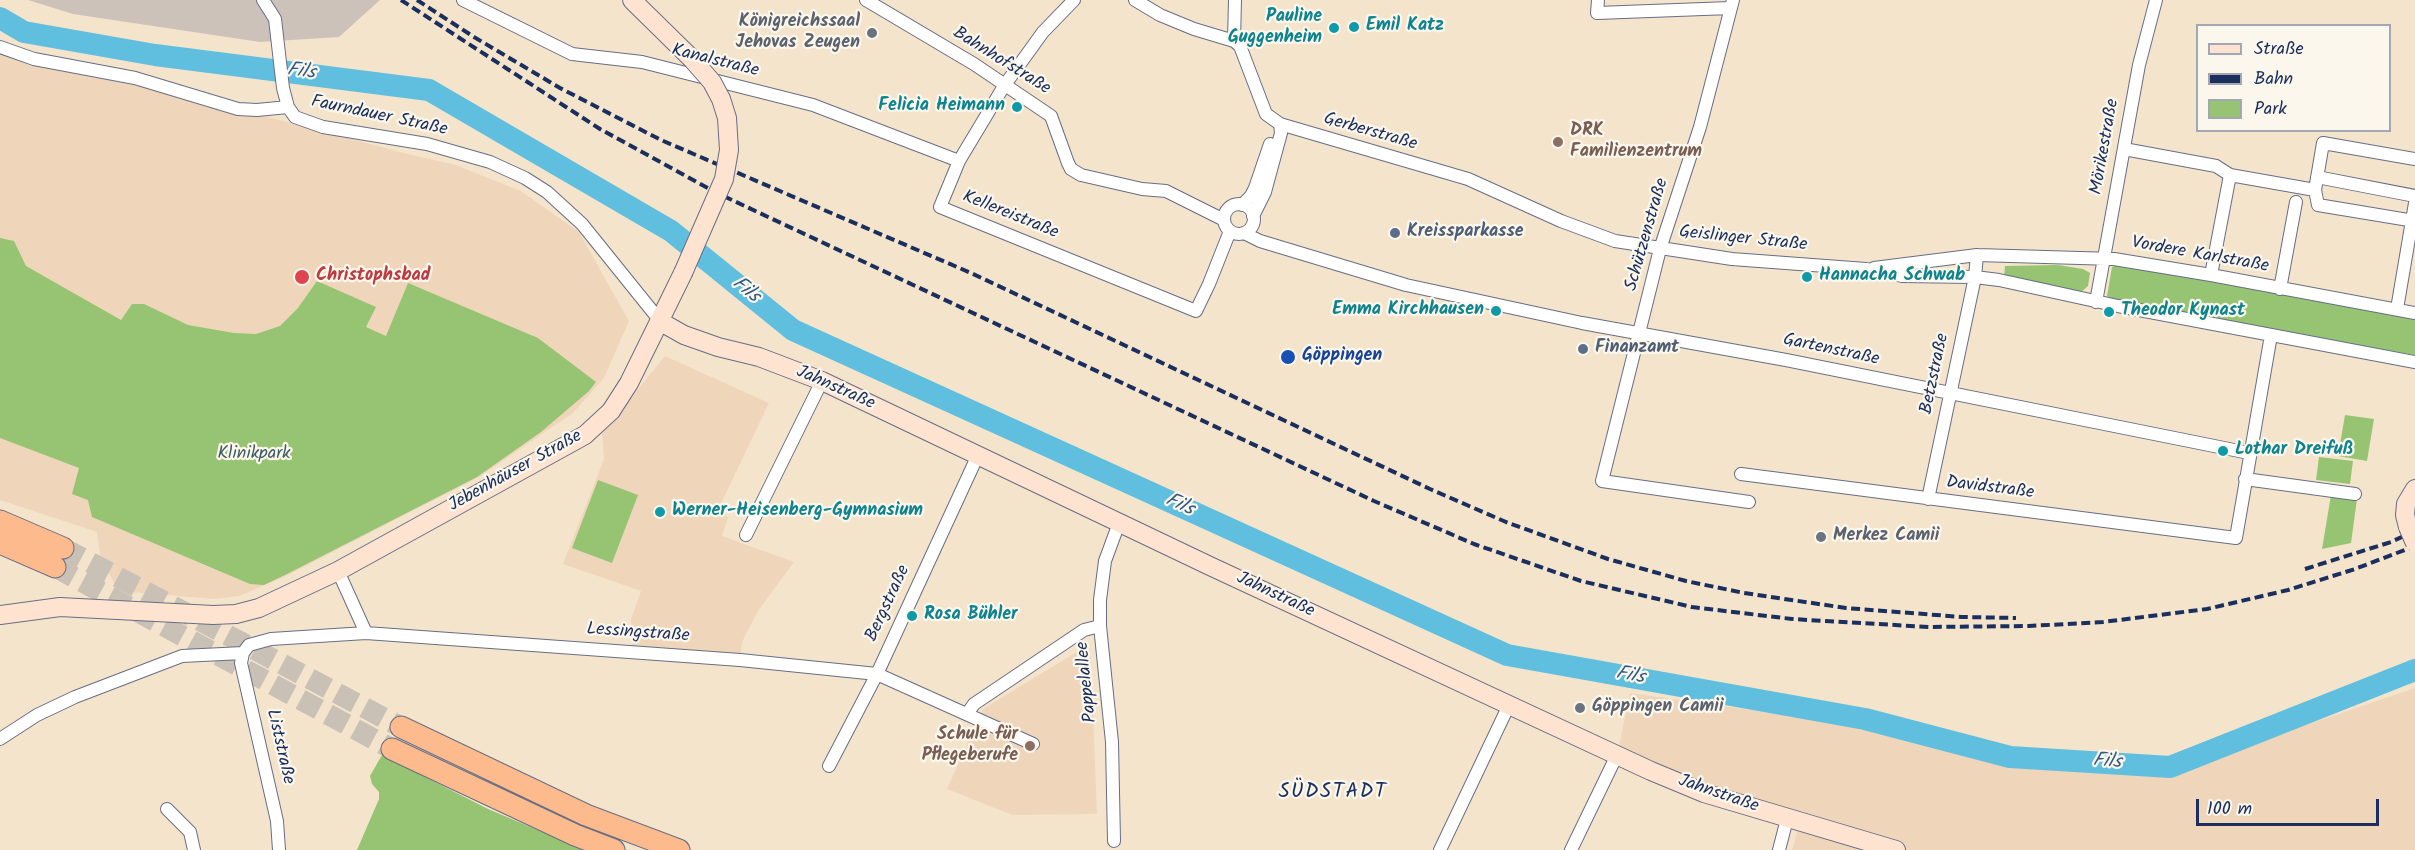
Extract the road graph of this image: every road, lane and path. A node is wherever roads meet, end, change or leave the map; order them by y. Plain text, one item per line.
1 (263, 0) edge
2 (463, 0) edge
3 (632, 0) edge
4 (866, 0) edge
5 (1074, 0) edge
6 (1135, 0) edge
7 (1235, 0) edge
8 (1598, 0) edge
9 (2156, 0) edge
10 (1731, 4) edge
11 (1234, 40) junction
12 (0, 47) edge
13 (1004, 86) junction
14 (288, 107) junction
15 (1280, 124) junction
16 (2124, 149) junction
17 (2415, 159) edge
18 (959, 161) junction
19 (1451, 174) joint
20 (2230, 175) junction
21 (2318, 177) junction
22 (2315, 190) junction
23 (2415, 196) edge
24 (2296, 202) dead end
25 (2415, 203) edge
26 (1242, 205) junction
27 (1253, 216) junction
28 (2413, 221) edge
29 (1227, 226) junction
30 (1244, 233) junction
31 (1660, 249) junction
32 (1977, 255) junction
33 (2104, 259) junction
34 (1866, 269) junction
35 (2211, 275) junction
36 (1975, 277) junction
37 (2280, 289) junction
38 (2096, 302) junction
39 (2397, 309) junction
40 (2415, 313) edge
41 (661, 322) junction
42 (1640, 333) junction
43 (2271, 334) junction
44 (2415, 362) edge
45 (822, 381) junction
46 (1951, 394) junction
47 (2250, 453) junction
48 (978, 455) junction
49 (1741, 474) dead end
50 (2245, 479) junction
51 (2415, 489) edge
52 (2355, 494) dead end
53 (1928, 499) junction
54 (1749, 502) dead end
55 (0, 521) edge
56 (1119, 523) junction
57 (746, 535) dead end
58 (2411, 535) edge
59 (0, 543) edge
60 (338, 571) junction
61 (0, 615) edge
62 (1100, 626) junction
63 (366, 633) junction
64 (243, 653) junction
65 (877, 674) junction
66 (1509, 705) junction
67 (967, 714) junction
68 (401, 727) tunnel mouth
69 (0, 739) edge
70 (1033, 744) dead end
71 (392, 749) tunnel mouth
72 (1617, 755) junction
73 (829, 766) dead end
74 (166, 809) dead end
75 (1787, 819) junction
76 (1114, 841) dead end
77 (194, 850) edge
78 (279, 850) edge
79 (614, 850) edge
80 (679, 850) edge
81 (1440, 850) edge
82 (1571, 850) edge
83 (1779, 850) edge
84 (1896, 850) edge

1 - 14 street
2 - 18 street, Kanalstraße
3 - 41 main road, Jebenhäuser Straße, bridge
4 - 13 street, Bahnhofstraße
5 - 13 street, Kellereistraße
6 - 11 street
7 - 11 street
8 - 10 street
9 - 16 street, Mörikestraße
10 - 31 street, Schützenstraße
11 - 15 street
12 - 14 street, Faurndauer Straße
13 - 18 street, Kellereistraße
13 - 29 street, Bahnhofstraße
14 - 41 street, Faurndauer Straße
15 - 19 street, Gerberstraße
15 - 26 street
15 - 27 street
16 - 20 street
16 - 33 street, Mörikestraße
17 - 21 street
18 - 29 street, Kellereistraße
19 - 31 street, Geislinger Straße
20 - 22 street
20 - 35 street
21 - 22 street
21 - 23 street
22 - 28 street
24 - 37 street
25 - 28 street
26 - 27 street
26 - 29 street
27 - 30 street
28 - 39 street
29 - 30 street
30 - 42 street, Gartenstraße
31 - 34 street, Geislinger Straße
31 - 42 street, Schützenstraße
32 - 33 street, Vordere Karlstraße
32 - 34 street, Geislinger Straße
32 - 36 street, Betzstraße
33 - 35 street, Vordere Karlstraße
33 - 38 street, Mörikestraße
34 - 36 street, Geislinger Straße
35 - 37 street, Vordere Karlstraße
36 - 38 street
36 - 46 street, Betzstraße
37 - 39 street, Vordere Karlstraße
38 - 43 street
39 - 40 street, Vordere Karlstraße
41 - 45 main road, Jahnstraße
41 - 60 main road, Jebenhäuser Straße
42 - 46 street, Gartenstraße
42 - 54 street, Schützenstraße
43 - 44 street
43 - 47 street
45 - 48 main road, Jahnstraße
45 - 57 street
46 - 47 street, Gartenstraße
46 - 53 street, Betzstraße
47 - 50 street
48 - 56 main road, Jahnstraße
48 - 65 street, Bergstraße
49 - 53 street, Davidstraße
50 - 52 street
50 - 53 street, Davidstraße
51 - 58 main road
55 - 59 highway
56 - 62 street, Pappelallee
56 - 66 main road, Jahnstraße
60 - 61 main road, Jebenhäuser Straße
60 - 63 street
62 - 67 street
62 - 76 street, Pappelallee
63 - 64 street, Lessingstraße
63 - 65 street, Lessingstraße
64 - 69 street
64 - 78 street, Liststraße
65 - 67 street, Lessingstraße
65 - 73 street, Bergstraße
66 - 72 main road, Jahnstraße
66 - 81 street
67 - 70 street, Lessingstraße
68 - 80 highway
71 - 79 highway
72 - 75 main road, Jahnstraße
72 - 82 street
74 - 77 street
75 - 83 street
75 - 84 main road, Jahnstraße

